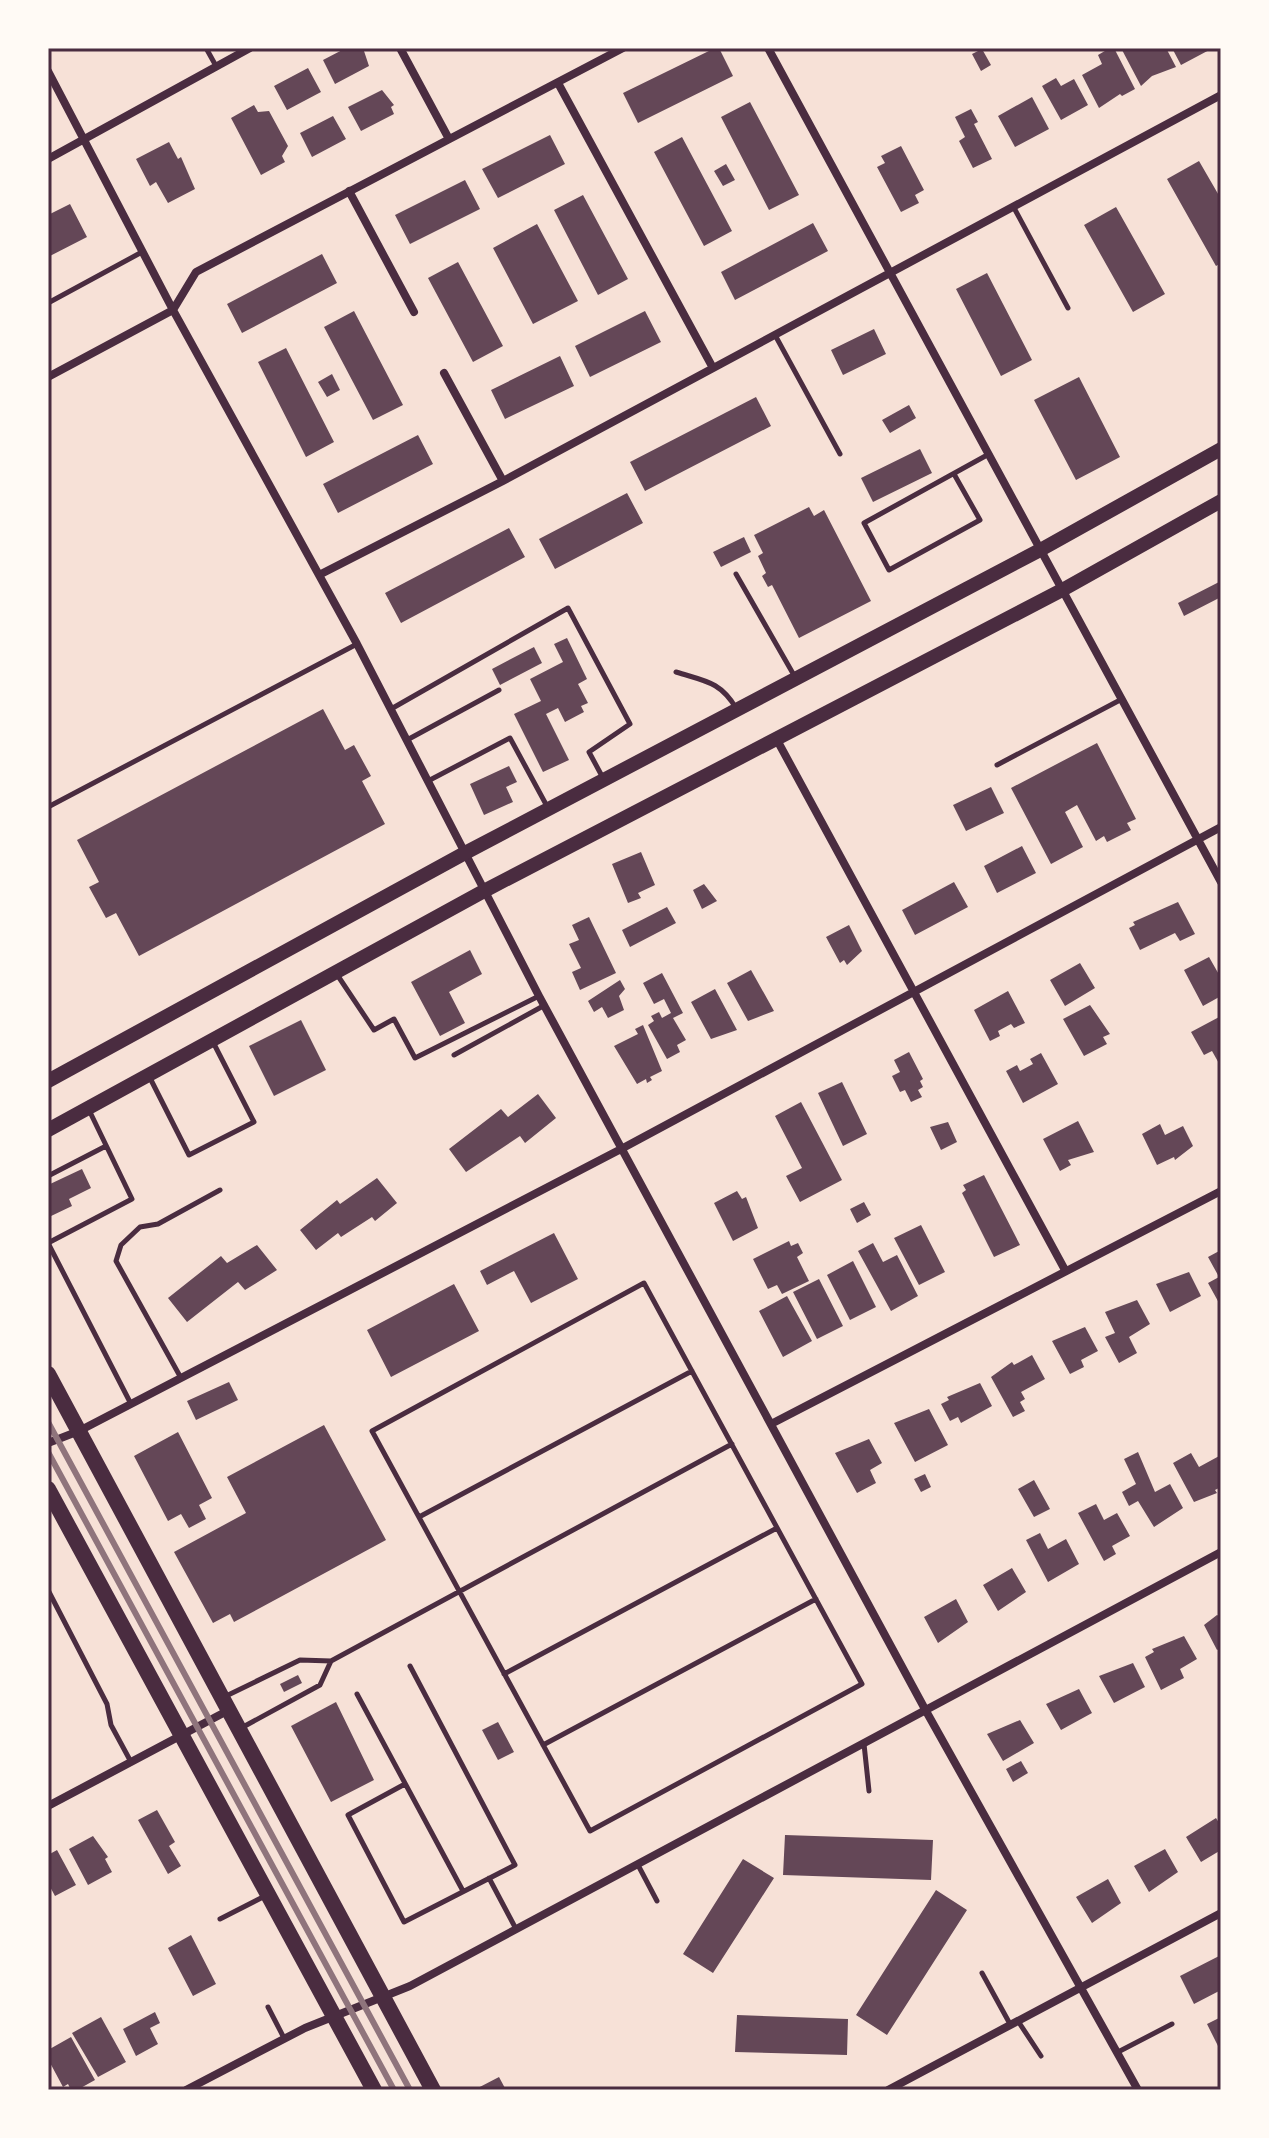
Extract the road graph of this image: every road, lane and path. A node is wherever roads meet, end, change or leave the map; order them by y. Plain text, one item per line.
1 (206, 48) edge
2 (250, 48) edge
3 (400, 48) edge
4 (623, 48) edge
5 (768, 48) edge
6 (216, 66) junction
7 (48, 71) edge
8 (558, 83) junction
9 (1221, 95) edge
10 (84, 139) junction
11 (449, 139) junction
12 (48, 159) edge
13 (349, 191) junction
14 (1012, 205) junction
15 (143, 252) junction
16 (889, 270) junction
17 (48, 303) edge
18 (1068, 308) dead end
19 (173, 310) junction
20 (414, 312) dead end
21 (774, 334) junction
22 (713, 368) junction
23 (444, 373) dead end
24 (48, 377) edge
25 (1221, 449) edge
26 (840, 454) dead end
27 (990, 454) junction
28 (954, 474) junction
29 (503, 481) junction
30 (1221, 501) edge
31 (1042, 549) junction
32 (736, 574) dead end
33 (319, 575) junction
34 (1064, 589) junction
35 (357, 644) junction
36 (676, 672) dead end
37 (796, 678) junction
38 (499, 690) dead end
39 (1123, 699) junction
40 (390, 709) junction
41 (737, 709) junction
42 (406, 740) junction
43 (777, 740) junction
44 (997, 765) dead end
45 (603, 779) junction
46 (428, 781) junction
47 (48, 807) edge
48 (548, 809) junction
49 (1221, 827) edge
50 (1198, 840) junction
51 (465, 853) junction
52 (1221, 882) edge
53 (484, 891) junction
54 (335, 973) junction
55 (913, 992) junction
56 (539, 996) junction
57 (546, 1005) junction
58 (213, 1041) junction
59 (454, 1055) dead end
60 (149, 1075) junction
61 (48, 1081) edge
62 (88, 1108) junction
63 (48, 1130) edge
64 (106, 1146) junction
65 (623, 1148) junction
66 (48, 1176) edge
67 (220, 1190) dead end
68 (1221, 1191) edge
69 (48, 1243) edge
70 (1065, 1270) junction
71 (692, 1371) junction
72 (48, 1374) edge
73 (181, 1378) junction
74 (131, 1404) junction
75 (773, 1423) junction
76 (79, 1431) junction
77 (48, 1443) edge
78 (732, 1444) junction
79 (48, 1489) edge
80 (419, 1517) junction
81 (777, 1528) junction
82 (1221, 1552) edge
83 (48, 1590) edge
84 (458, 1590) junction
85 (816, 1599) junction
86 (331, 1661) junction
87 (410, 1666) dead end
88 (504, 1674) junction
89 (357, 1694) dead end
90 (226, 1704) junction
91 (926, 1711) junction
92 (239, 1729) junction
93 (184, 1735) junction
94 (864, 1744) junction
95 (543, 1745) junction
96 (132, 1763) junction
97 (405, 1784) junction
98 (869, 1791) dead end
99 (48, 1806) edge
100 (638, 1865) junction
101 (489, 1878) junction
102 (463, 1891) junction
103 (269, 1895) junction
104 (657, 1901) dead end
105 (1221, 1913) edge
106 (220, 1919) dead end
107 (516, 1929) junction
108 (982, 1973) dead end
109 (1082, 1986) junction
110 (382, 1997) junction
111 (268, 2007) dead end
112 (334, 2016) junction
113 (1014, 2022) junction
114 (1172, 2024) dead end
115 (284, 2038) junction
116 (1118, 2052) junction
117 (1041, 2056) dead end
118 (899, 2087) edge
119 (186, 2090) edge
120 (374, 2090) edge
121 (433, 2090) edge
122 (888, 2090) edge
123 (1138, 2090) edge

1 - 6 lane
2 - 6 street
3 - 11 street
4 - 8 street
5 - 16 street
6 - 10 street
7 - 10 street
8 - 11 street
8 - 22 street
9 - 14 street
10 - 12 street
10 - 15 street
11 - 13 street
13 - 19 street
13 - 20 street
14 - 16 street
14 - 18 lane
15 - 17 lane
15 - 19 street
16 - 21 street
16 - 27 street
19 - 24 street
19 - 33 street
21 - 22 street
21 - 26 lane
22 - 29 street
23 - 29 street
25 - 31 main road
27 - 28 lane
27 - 31 street
28 - 28 lane
29 - 33 street
30 - 34 main road
31 - 34 street
31 - 37 main road
32 - 37 lane
33 - 35 street
34 - 39 street
34 - 43 main road
35 - 40 street
35 - 47 lane
36 - 41 lane
37 - 41 main road
38 - 42 lane
39 - 44 lane
39 - 50 street
40 - 42 street
40 - 45 lane
41 - 45 main road
42 - 46 street
43 - 53 main road
43 - 55 street
45 - 48 main road
46 - 48 lane
46 - 51 street
48 - 51 main road
49 - 50 street
50 - 52 street
50 - 55 street
51 - 53 street
51 - 61 main road
53 - 54 main road
53 - 56 street
54 - 56 lane
54 - 58 main road
55 - 65 street
55 - 70 street
56 - 57 street
57 - 59 lane
57 - 65 street
58 - 60 main road
58 - 60 lane
60 - 62 main road
62 - 63 main road
62 - 64 lane
64 - 66 lane
64 - 69 lane
65 - 73 street
65 - 75 street
67 - 73 lane
68 - 70 street
69 - 74 lane
70 - 75 street
71 - 78 lane
71 - 80 lane
71 - 80 lane
72 - 76 main road
73 - 74 street
74 - 76 street
75 - 91 street
76 - 77 street
76 - 90 main road
78 - 81 lane
78 - 84 lane
79 - 93 main road
80 - 84 lane
81 - 85 lane
81 - 88 lane
82 - 91 street
83 - 96 lane
84 - 86 lane
84 - 88 lane
85 - 95 lane
85 - 95 lane
86 - 90 lane
86 - 92 lane
87 - 101 lane
88 - 95 lane
89 - 97 lane
90 - 92 main road
90 - 93 street
91 - 94 street
91 - 109 street
92 - 110 main road
93 - 96 street
93 - 103 main road
94 - 98 lane
94 - 100 street
96 - 99 street
97 - 102 lane
97 - 102 lane
100 - 104 lane
100 - 107 street
101 - 102 lane
101 - 107 lane
103 - 106 lane
103 - 112 main road
105 - 109 street
107 - 110 street
108 - 113 lane
109 - 113 street
109 - 116 street
110 - 112 street
110 - 121 main road
111 - 115 lane
112 - 115 street
112 - 120 main road
113 - 117 lane
113 - 118 street
114 - 116 lane
115 - 119 street
116 - 123 street
118 - 122 street

